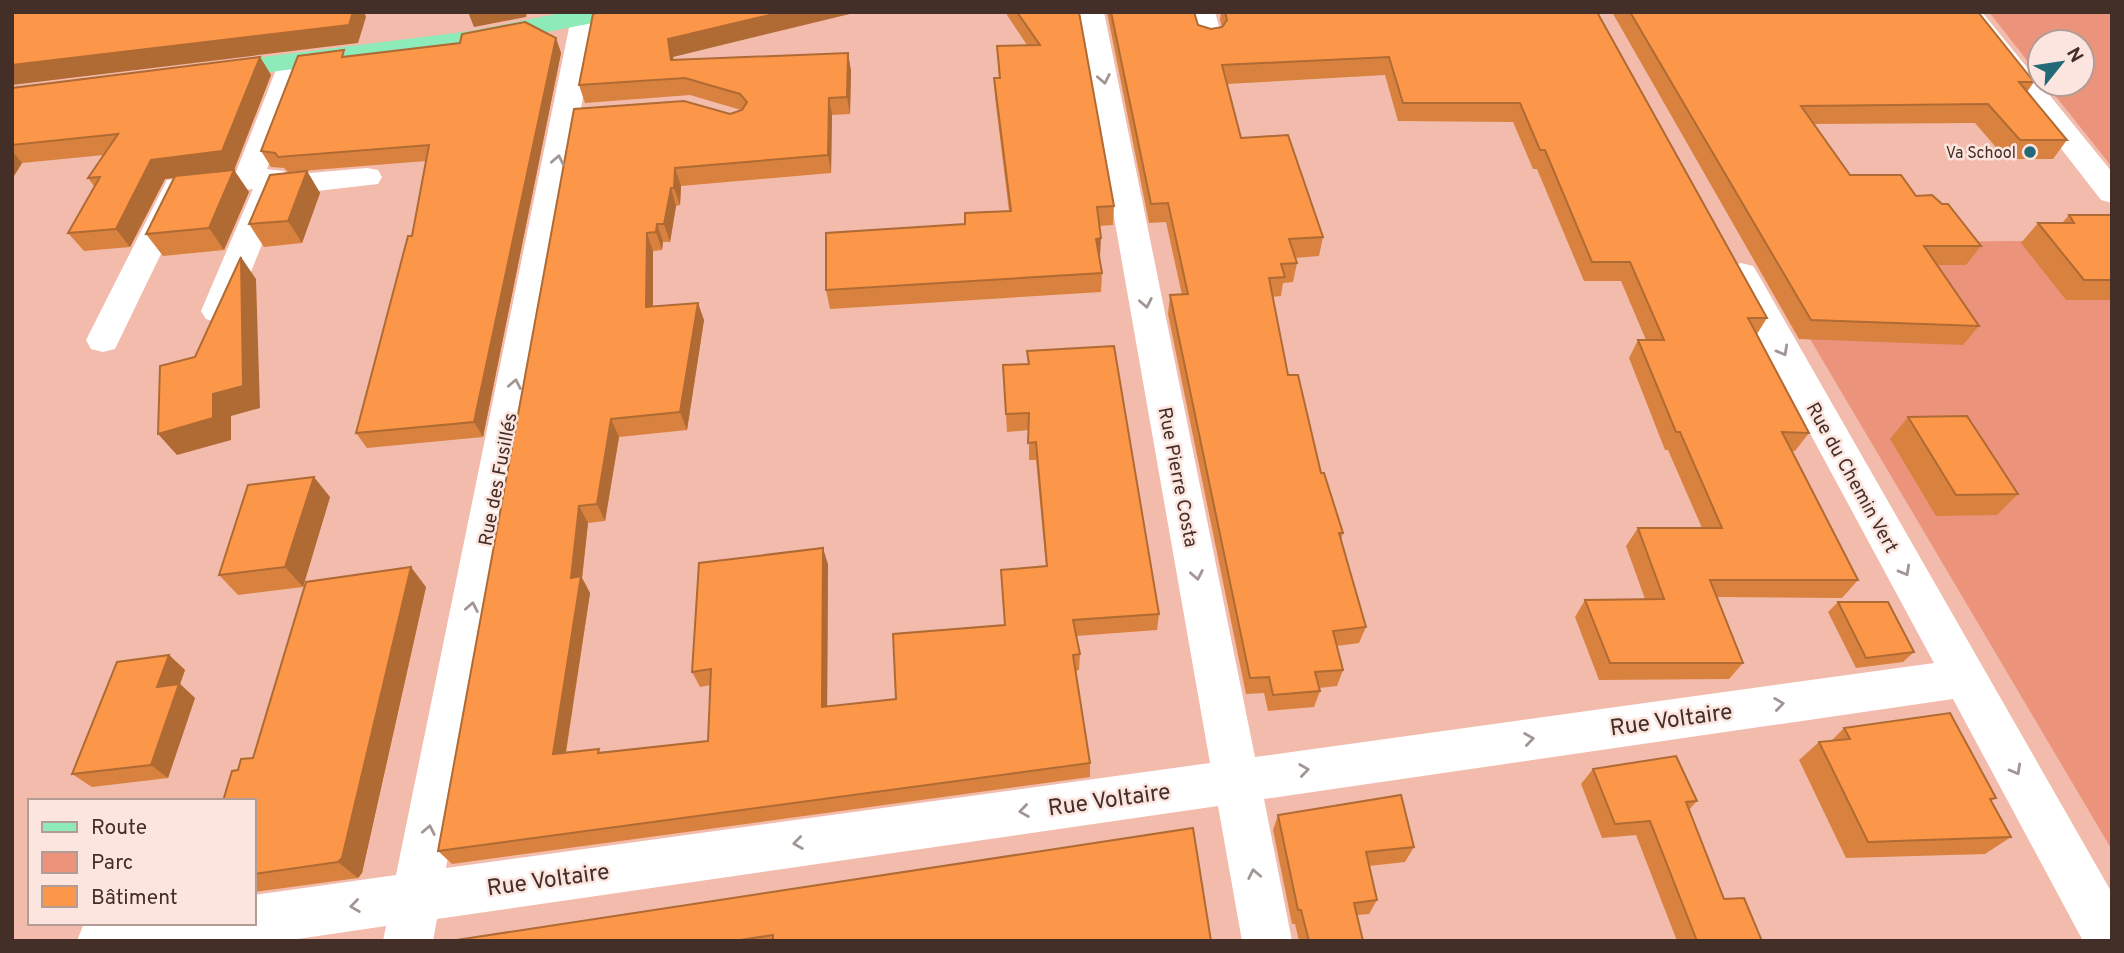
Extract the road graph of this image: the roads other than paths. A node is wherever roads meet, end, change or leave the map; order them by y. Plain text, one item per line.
1 (1091, 12) edge
2 (1968, 12) edge
3 (596, 15) edge
4 (293, 62) junction
5 (184, 75) edge
6 (367, 177) dead end
7 (259, 183) junction
8 (2112, 193) edge
9 (1723, 242) edge
10 (215, 319) edge
11 (103, 341) dead end
12 (1965, 678) junction
13 (1237, 780) junction
14 (412, 919) edge
15 (256, 920) edge
16 (215, 925) edge
17 (102, 941) edge
18 (1267, 941) edge
19 (2111, 941) edge

1 -> 13 street, Rue Pierre Costa
2 - 8 street
3 - 4 main road
14 -> 3 street, Rue des Fusillés
4 - 5 main road
4 - 7 street
6 - 7 street
7 - 10 street
7 - 11 street
9 -> 12 street, Rue du Chemin Vert
13 -> 12 street, Rue Voltaire
12 -> 19 street, Rue du Chemin Vert
13 -> 14 street, Rue Voltaire
18 -> 13 street, Rue Pierre Costa
14 -> 15 street, Rue Voltaire
16 - 17 street

